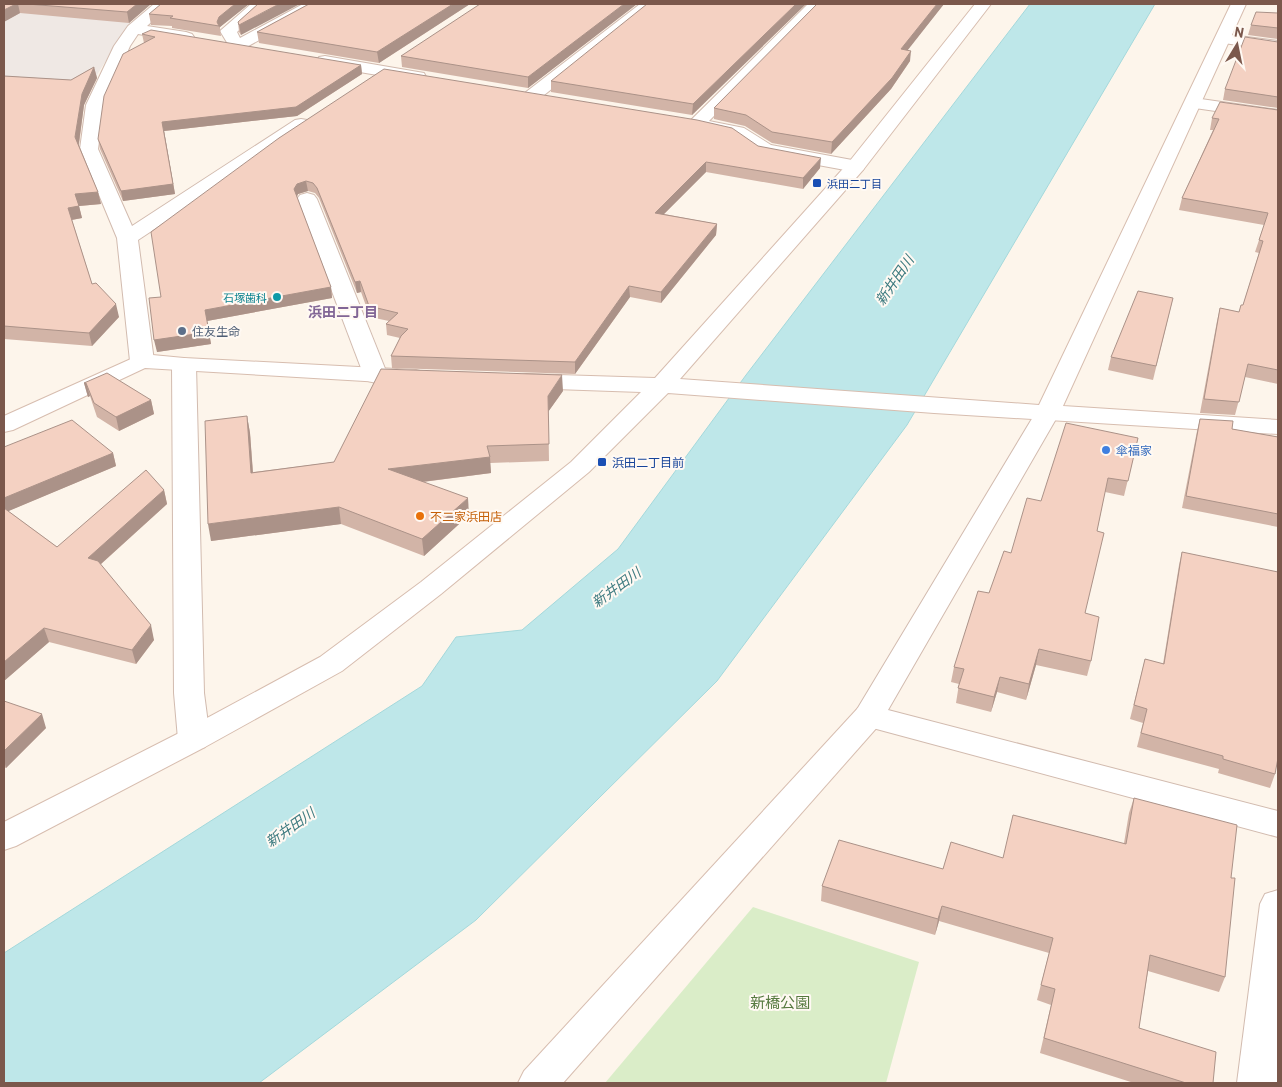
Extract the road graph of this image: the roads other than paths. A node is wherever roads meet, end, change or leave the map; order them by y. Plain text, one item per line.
1 (163, 4) edge
2 (260, 4) edge
3 (314, 4) edge
4 (649, 4) edge
5 (816, 4) edge
6 (983, 4) edge
7 (1239, 4) edge
8 (134, 29) junction
9 (1223, 39) junction
10 (200, 40) edge
11 (218, 43) edge
12 (237, 46) junction
13 (1278, 46) edge
14 (263, 50) edge
15 (406, 55) edge
16 (306, 58) edge
17 (382, 71) junction
18 (431, 79) edge
19 (357, 87) edge
20 (514, 93) edge
21 (532, 96) junction
22 (550, 99) edge
23 (1194, 103) junction
24 (316, 114) edge
25 (1278, 115) edge
26 (856, 166) junction
27 (307, 199) dead end
28 (127, 238) junction
29 (142, 361) junction
30 (184, 365) junction
31 (376, 376) junction
32 (435, 378) edge
33 (504, 380) edge
34 (662, 385) junction
35 (1048, 412) junction
36 (4, 425) edge
37 (1278, 426) edge
38 (869, 716) junction
39 (194, 739) junction
40 (1278, 824) edge
41 (4, 837) edge
42 (1278, 904) edge
43 (538, 1083) edge
44 (1257, 1083) edge

1 - 8 street
2 - 12 street
3 - 12 street
4 - 21 street
5 - 26 street
6 - 26 street
7 - 9 street
8 - 10 street
8 - 28 street
9 - 13 street
9 - 23 street
11 - 12 street
12 - 14 street
15 - 17 street
16 - 17 street
17 - 18 street
17 - 19 street
20 - 21 street
21 - 22 street
23 - 25 street
23 - 35 street
24 - 28 street
26 - 34 street
27 - 31 street
28 - 29 street
29 - 30 street
29 - 36 street
30 - 31 street
30 - 39 street
31 - 32 street
33 - 34 street
34 - 35 street
34 - 39 street
35 - 37 street
35 - 38 street
38 - 40 street
38 - 43 street
39 - 41 street
42 - 44 street

